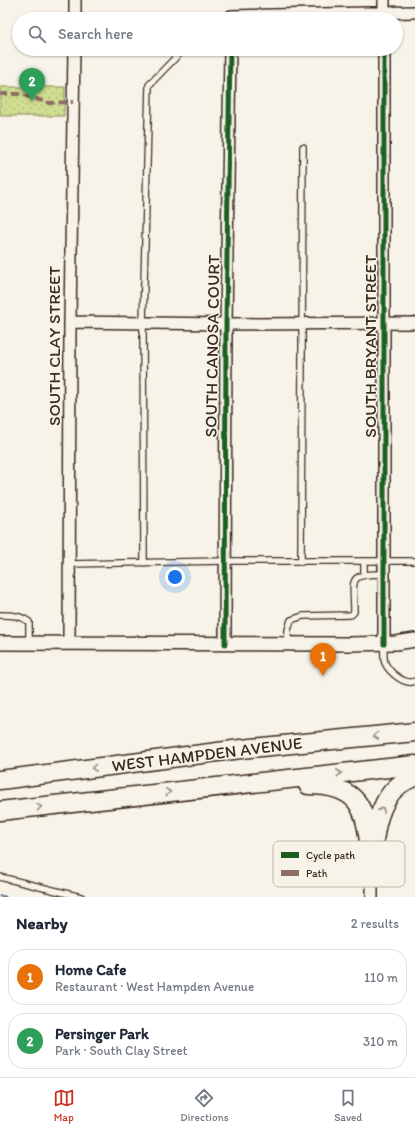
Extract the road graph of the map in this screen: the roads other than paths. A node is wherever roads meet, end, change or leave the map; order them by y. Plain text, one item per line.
1 (75, 0) edge
2 (384, 0) edge
3 (75, 12) edge
4 (384, 12) edge
5 (415, 12) edge
6 (403, 14) edge
7 (74, 56) edge
8 (177, 56) edge
9 (230, 56) edge
10 (384, 56) edge
11 (303, 147) dead end
12 (70, 322) junction
13 (143, 323) junction
14 (302, 323) junction
15 (384, 323) junction
16 (415, 323) edge
17 (226, 324) junction
18 (384, 561) junction
19 (415, 561) edge
20 (224, 562) junction
21 (301, 562) junction
22 (364, 562) junction
23 (144, 563) junction
24 (69, 564) junction
25 (364, 574) junction
26 (384, 574) junction
27 (0, 615) edge
28 (415, 640) edge
29 (0, 642) edge
30 (29, 642) junction
31 (69, 642) junction
32 (225, 644) junction
33 (288, 644) junction
34 (384, 644) junction
35 (415, 681) edge
36 (415, 732) edge
37 (415, 765) edge
38 (415, 777) edge
39 (0, 780) edge
40 (239, 785) junction
41 (0, 811) edge
42 (369, 841) edge
43 (375, 841) edge
44 (0, 876) edge
45 (81, 897) edge

1 - 3 street
2 - 4 street
5 - 6 street
7 - 12 street, SOUTH CLAY STREET
8 - 13 lane
9 - 17 street, SOUTH CANOSA COURT
10 - 15 street, SOUTH BRYANT STREET
11 - 14 lane
12 - 13 street
12 - 24 street, SOUTH CLAY STREET
13 - 17 street
13 - 23 lane
14 - 15 street
14 - 17 street
14 - 21 lane
15 - 16 street
15 - 18 street, SOUTH BRYANT STREET
17 - 20 street, SOUTH CANOSA COURT
18 - 19 lane
18 - 22 lane
18 - 26 street, SOUTH BRYANT STREET
20 - 21 lane
20 - 23 lane
20 - 32 street, SOUTH CANOSA COURT
21 - 22 lane
22 - 25 lane
23 - 24 lane
24 - 31 street, SOUTH CLAY STREET
25 - 26 lane
25 - 33 lane
26 - 34 street, SOUTH BRYANT STREET
27 - 30 lane
28 - 34 street
29 - 30 street
30 - 31 street
31 - 32 street
32 - 33 street
33 - 34 street
34 - 35 lane
36 -> 39 highway, WEST HAMPDEN AVENUE
40 -> 37 highway, WEST HAMPDEN AVENUE
43 -> 38 highway
41 -> 40 highway, WEST HAMPDEN AVENUE
40 - 42 highway
44 - 45 lane

